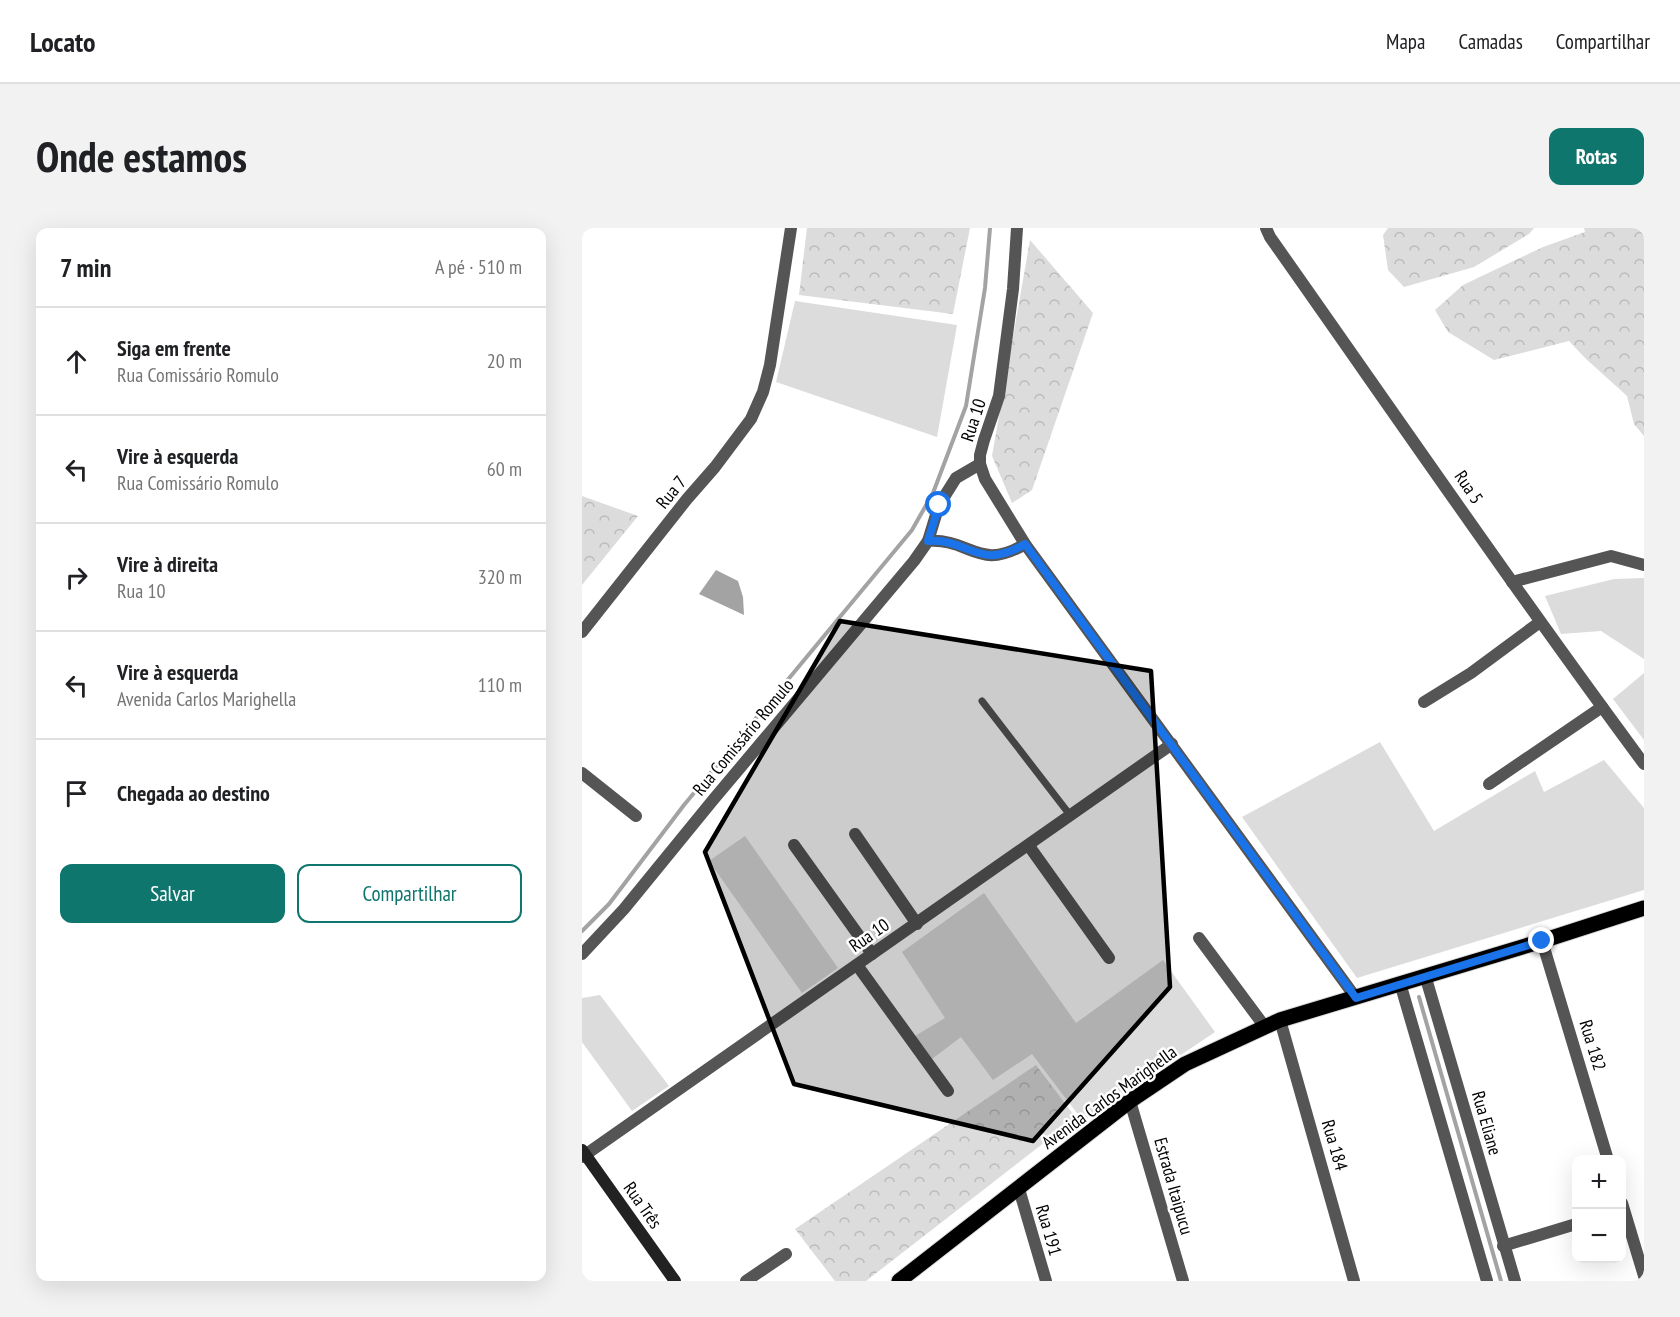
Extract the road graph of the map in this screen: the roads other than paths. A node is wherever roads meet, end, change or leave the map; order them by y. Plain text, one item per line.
1 (791, 228) edge
2 (1017, 228) edge
3 (1266, 228) edge
4 (980, 464) junction
5 (928, 541) junction
6 (1025, 544) junction
7 (1644, 565) edge
8 (1512, 582) junction
9 (1540, 622) junction
10 (582, 632) edge
11 (982, 701) dead end
12 (1424, 702) dead end
13 (1602, 707) junction
14 (1172, 744) junction
15 (1644, 764) edge
16 (582, 772) edge
17 (1489, 784) dead end
18 (1070, 815) junction
19 (636, 816) dead end
20 (855, 834) dead end
21 (794, 845) dead end
22 (1029, 846) junction
23 (1644, 908) edge
24 (916, 924) junction
25 (1199, 938) dead end
26 (1542, 941) junction
27 (582, 954) edge
28 (873, 954) junction
29 (1109, 958) dead end
30 (857, 965) junction
31 (1425, 975) junction
32 (1400, 983) junction
33 (1356, 998) junction
34 (1280, 1020) junction
35 (1264, 1027) junction
36 (948, 1091) dead end
37 (1131, 1101) junction
38 (583, 1154) edge
39 (1606, 1155) edge
40 (1018, 1189) junction
41 (1622, 1209) edge
42 (1572, 1225) edge
43 (1503, 1246) junction
44 (786, 1254) dead end
45 (1644, 1276) edge
46 (675, 1281) edge
47 (746, 1281) edge
48 (900, 1281) edge
49 (1046, 1281) edge
50 (1183, 1281) edge
51 (1354, 1281) edge
52 (1487, 1281) edge
53 (1515, 1281) edge

1 - 10 street, Rua 7
2 - 4 street, Rua 10
3 - 8 street, Rua 5
4 - 5 street, Rua Comissário Romulo
4 - 6 street, Rua 10
5 - 6 street
5 - 27 street, Rua Comissário Romulo
6 - 14 street, Rua 10
7 - 8 street
8 - 9 street, Rua 5
9 - 12 street
9 - 13 street, Rua 5
11 - 18 lane
13 - 15 street, Rua 5
13 - 17 street
14 - 18 street, Rua 10
14 - 33 street, Rua 10
16 - 19 street
18 - 22 street, Rua 10
20 - 24 street
21 - 28 street
22 - 24 street, Rua 10
22 - 29 street
23 - 26 main road, Avenida Carlos Marighella
24 - 28 street, Rua 10
25 - 35 street
26 - 31 main road, Avenida Carlos Marighella
26 - 39 street, Rua 182
28 - 30 street, Rua 10
30 - 36 street
30 - 38 street, Rua 10
31 - 32 main road, Avenida Carlos Marighella
31 - 43 street, Rua Eliane
32 - 33 main road, Avenida Carlos Marighella
32 - 52 street
33 - 34 main road, Avenida Carlos Marighella
34 - 35 main road, Avenida Carlos Marighella
34 - 51 street, Rua 184
35 - 37 main road, Avenida Carlos Marighella
37 - 40 main road, Avenida Carlos Marighella
37 - 50 street, Estrada Itaipucu
38 - 46 main road, Rua Três
40 - 48 main road, Avenida Carlos Marighella
40 - 49 street, Rua 191
41 - 45 street
42 - 43 street
43 - 53 street, Rua Eliane
44 - 47 street

